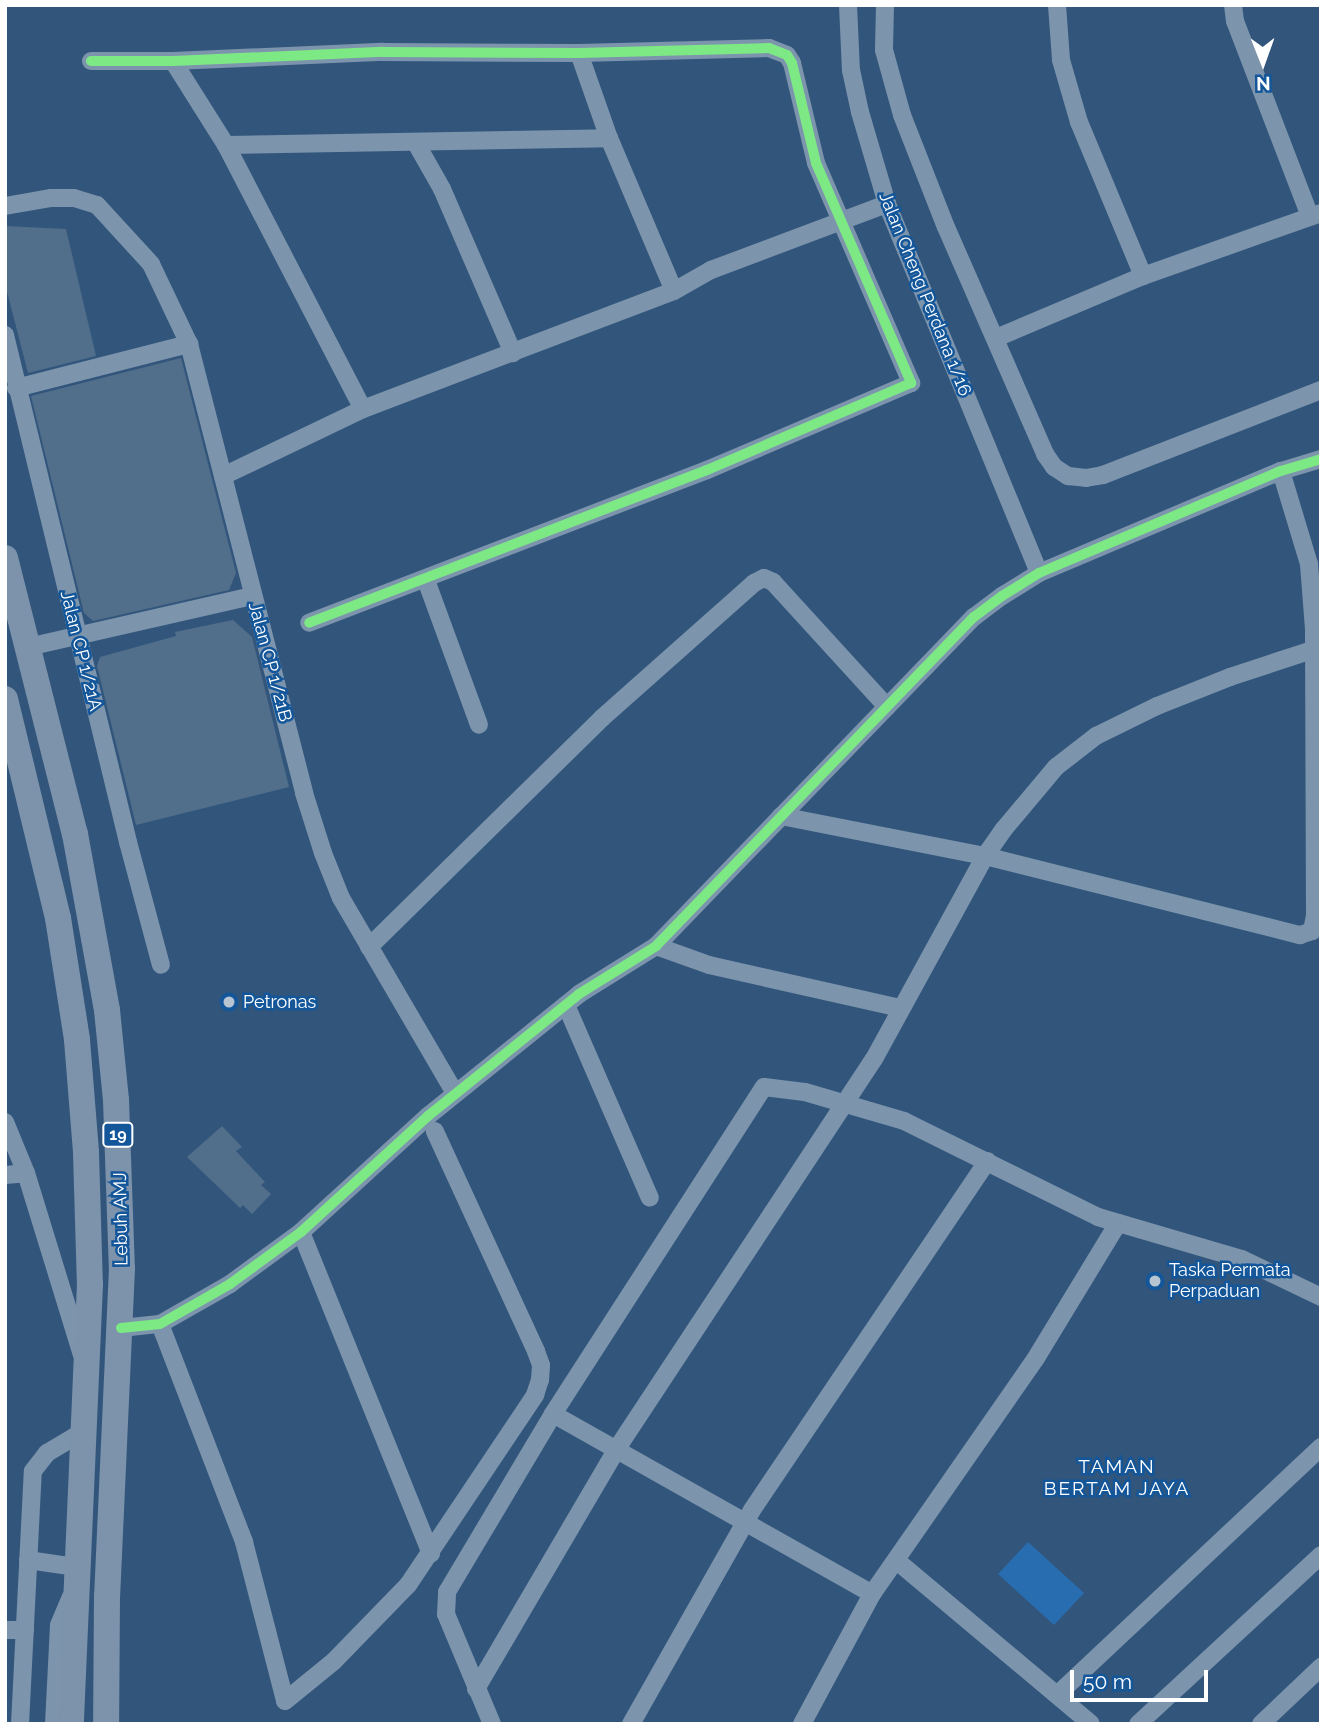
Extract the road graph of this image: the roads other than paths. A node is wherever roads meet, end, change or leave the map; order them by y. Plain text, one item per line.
1 (848, 5) edge
2 (885, 5) edge
3 (1057, 5) edge
4 (1233, 5) edge
5 (579, 53) junction
6 (91, 61) dead end
7 (173, 61) junction
8 (609, 138) junction
9 (416, 143) junction
10 (226, 145) junction
11 (887, 204) junction
12 (5, 206) edge
13 (1315, 214) edge
14 (840, 221) junction
15 (1143, 276) junction
16 (674, 291) junction
17 (5, 335) edge
18 (996, 338) junction
19 (189, 344) junction
20 (513, 353) junction
21 (16, 388) junction
22 (1321, 390) edge
23 (363, 409) junction
24 (1321, 459) edge
25 (1281, 471) junction
26 (223, 477) junction
27 (5, 558) edge
28 (1039, 573) junction
29 (426, 580) junction
30 (253, 596) junction
31 (309, 623) dead end
32 (78, 638) junction
33 (28, 647) junction
34 (1315, 649) junction
35 (5, 699) edge
36 (887, 707) junction
37 (479, 725) dead end
38 (781, 816) junction
39 (985, 856) junction
40 (656, 946) junction
41 (369, 947) junction
42 (161, 965) dead end
43 (566, 1005) junction
44 (900, 1009) junction
45 (454, 1093) junction
46 (846, 1102) junction
47 (5, 1122) edge
48 (435, 1131) dead end
49 (987, 1161) junction
50 (26, 1173) junction
51 (5, 1175) edge
52 (650, 1198) dead end
53 (1118, 1223) junction
54 (301, 1232) junction
55 (1321, 1297) edge
56 (160, 1324) junction
57 (121, 1328) junction
58 (86, 1371) junction
59 (553, 1414) junction
60 (83, 1431) junction
61 (1321, 1447) edge
62 (616, 1450) junction
63 (745, 1523) junction
64 (431, 1554) junction
65 (1321, 1555) edge
66 (28, 1560) junction
67 (897, 1562) junction
68 (76, 1577) junction
69 (872, 1594) junction
70 (5, 1630) edge
71 (24, 1630) junction
72 (1321, 1667) edge
73 (476, 1689) junction
74 (1058, 1695) junction
75 (805, 1717) edge
76 (107, 1721) edge
77 (20, 1724) edge
78 (54, 1724) edge
79 (71, 1724) edge
80 (492, 1724) edge
81 (631, 1724) edge
82 (823, 1724) edge
83 (1091, 1724) edge
84 (1138, 1724) edge
85 (1261, 1724) edge

1 - 11 street, Jalan Cheng Perdana 1/16
2 - 18 street
3 - 15 street
4 - 13 street
5 - 7 street
5 - 8 street
5 - 14 street
6 - 7 street
7 - 10 street
8 - 9 street
8 - 16 street
9 - 10 street
9 - 20 street
10 - 23 street
11 - 14 street
11 - 28 street, Jalan Cheng Perdana 1/16
12 - 19 street, Jalan CP 1/21B
13 - 15 street
14 - 16 street
14 - 29 street
15 - 18 street
16 - 20 street
17 - 21 street, Jalan CP 1/21A
18 - 22 street
19 - 21 street
19 - 26 street, Jalan CP 1/21B
20 - 23 street
21 - 32 street, Jalan CP 1/21A
23 - 26 street
24 - 25 street
25 - 28 street
25 - 34 street
26 - 30 street, Jalan CP 1/21B
27 - 33 highway, Lebuh AMJ / 19
28 - 36 street
29 - 31 street
29 - 37 street
30 - 32 street
30 - 41 street, Jalan CP 1/21B
32 - 33 street
32 - 42 street, Jalan CP 1/21A
33 - 57 highway, Lebuh AMJ / 19
34 - 39 street
34 - 39 street
35 - 58 highway, Lebuh AMJ / 19
36 - 38 street
36 - 41 street
38 - 39 street
38 - 40 street
39 - 44 street
40 - 43 street
40 - 44 street
41 - 45 street, Jalan CP 1/21B
43 - 45 street
43 - 52 street
44 - 46 street
45 - 54 street
46 - 49 street
46 - 59 street
46 - 62 street
47 - 50 street
48 - 64 street
49 - 53 street
49 - 63 street
50 - 51 street
50 - 58 street
53 - 55 street
53 - 67 street
54 - 56 street
54 - 64 street
56 - 57 street
56 - 64 street
57 - 76 highway, Lebuh AMJ / 19
58 - 60 highway, Lebuh AMJ / 19
59 - 62 street
59 - 73 street
60 - 66 street
60 - 68 highway, Lebuh AMJ / 19
61 - 74 street
62 - 63 street
62 - 73 street
63 - 69 street
63 - 81 street
65 - 84 street
66 - 68 street
66 - 71 street
67 - 69 street
67 - 74 street
68 - 78 street
68 - 79 highway, Lebuh AMJ / 19
69 - 75 street
70 - 71 street
71 - 77 street
72 - 85 street
73 - 80 street
74 - 83 street
75 - 82 street

